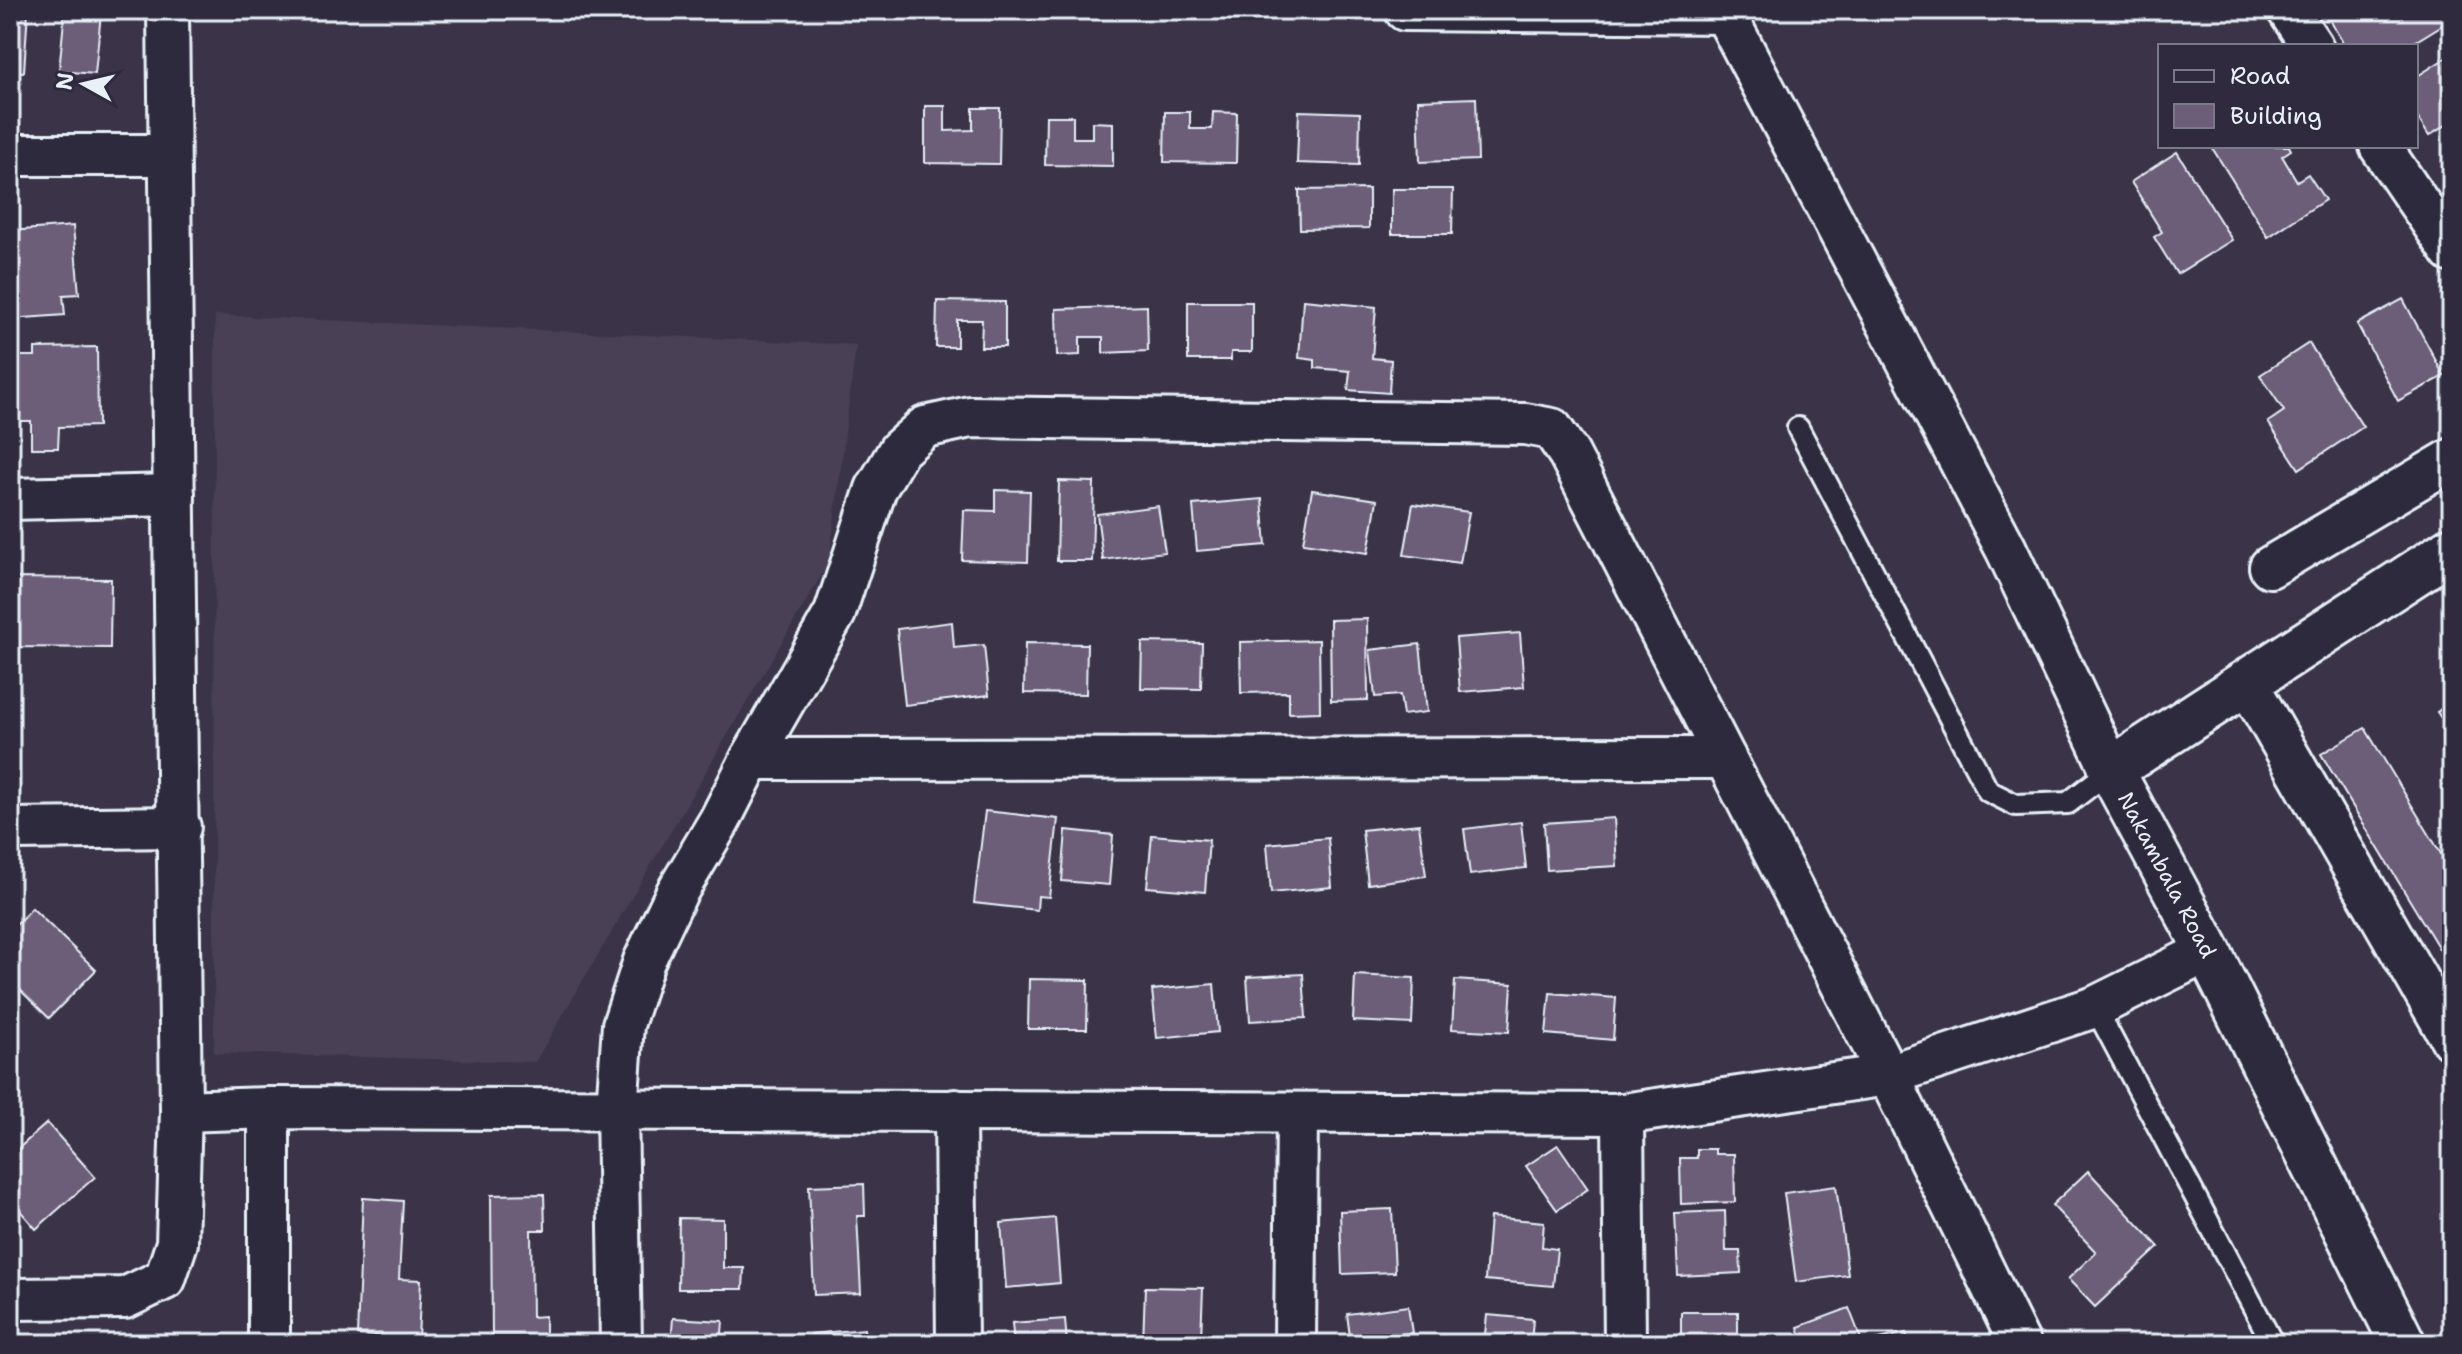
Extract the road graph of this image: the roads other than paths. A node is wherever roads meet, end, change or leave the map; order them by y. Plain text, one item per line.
1 (168, 10) edge
2 (1405, 10) edge
3 (2288, 10) edge
4 (1724, 12) edge
5 (2311, 44) edge
6 (2381, 148) edge
7 (10, 155) edge
8 (169, 155) junction
9 (2452, 252) edge
10 (1798, 428) dead end
11 (2452, 459) edge
12 (174, 495) junction
13 (10, 499) edge
14 (2452, 549) edge
15 (2270, 567) dead end
16 (2246, 681) junction
17 (1725, 758) junction
18 (751, 759) junction
19 (2111, 770) junction
20 (180, 827) junction
21 (10, 829) edge
22 (2208, 951) junction
23 (2095, 1007) junction
24 (2448, 1026) edge
25 (1888, 1075) junction
26 (269, 1108) junction
27 (617, 1109) junction
28 (955, 1110) junction
29 (181, 1111) junction
30 (1297, 1113) junction
31 (1623, 1114) junction
32 (10, 1299) edge
33 (269, 1344) edge
34 (621, 1344) edge
35 (957, 1344) edge
36 (1295, 1344) edge
37 (1625, 1344) edge
38 (2020, 1344) edge
39 (2273, 1344) edge
40 (2403, 1344) edge

1 - 8 street
2 - 4 street
3 - 5 street
4 - 19 street
6 - 9 street
7 - 8 street
8 - 12 street
10 - 19 lane
11 - 15 street
12 - 13 street
12 - 20 street
14 - 16 main road, Nakambala Road
16 - 19 main road, Nakambala Road
16 - 24 street
17 - 18 street
17 - 18 street
17 - 25 street
18 - 27 street
19 - 22 main road, Nakambala Road
20 - 21 street
20 - 29 street
22 - 23 street
22 - 40 main road, Nakambala Road
23 - 25 street
23 - 39 lane
25 - 31 street
25 - 38 street
26 - 27 street
26 - 29 street
26 - 33 street
27 - 28 street
27 - 34 street
28 - 30 street
28 - 35 street
29 - 32 street
30 - 31 street
30 - 36 street
31 - 37 street

